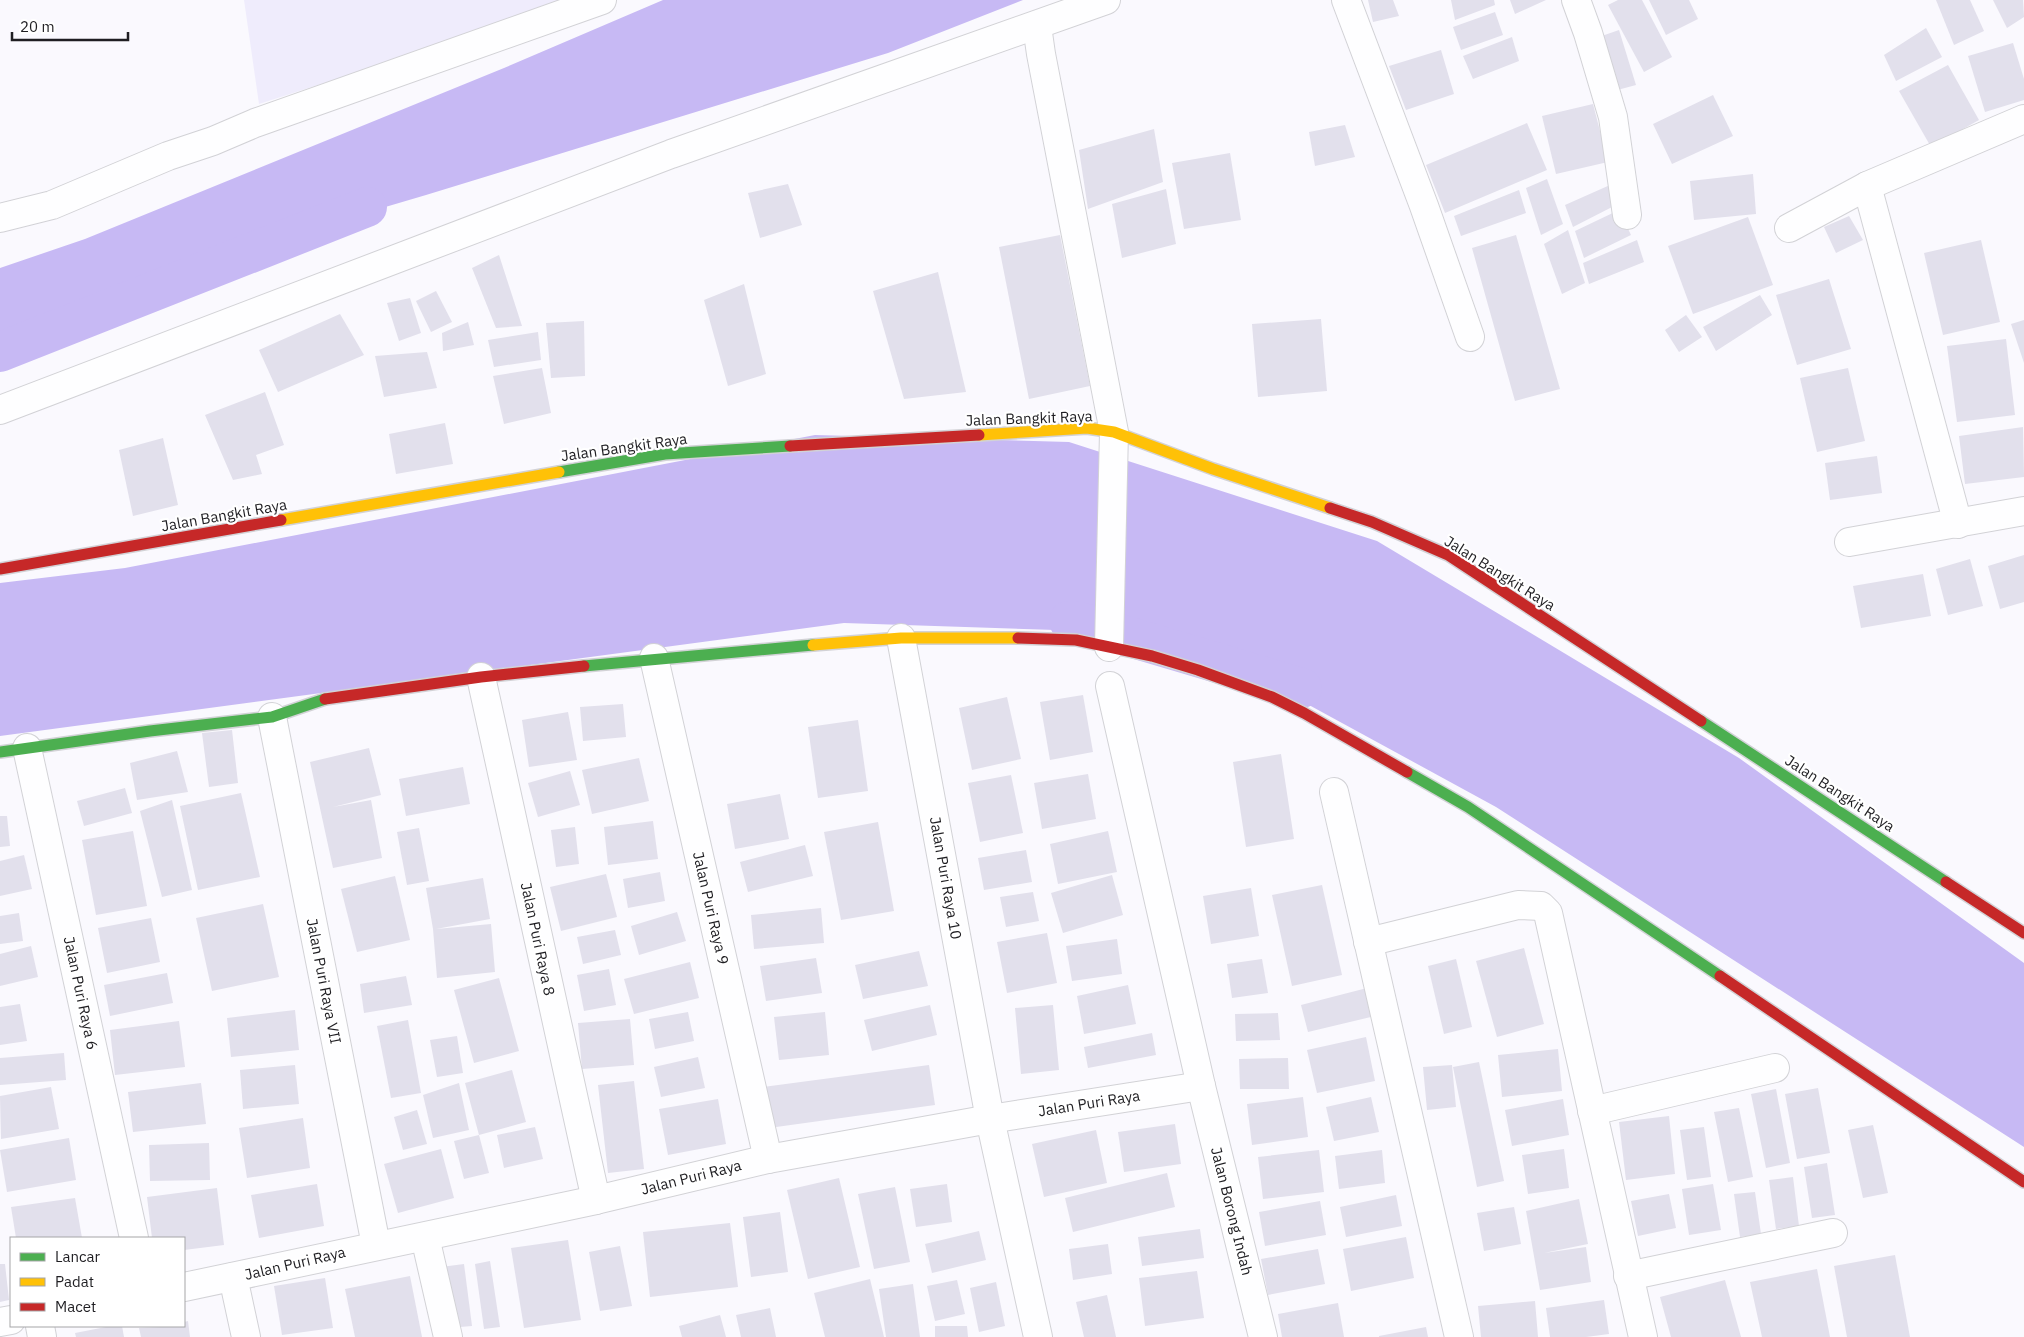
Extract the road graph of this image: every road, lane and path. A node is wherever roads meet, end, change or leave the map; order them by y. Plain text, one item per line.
1 (602, 0) edge
2 (1106, 0) edge
3 (1346, 0) edge
4 (1576, 0) edge
5 (1037, 26) junction
6 (2024, 119) edge
7 (1867, 186) junction
8 (1627, 215) dead end
9 (0, 218) edge
10 (1789, 228) dead end
11 (1470, 337) dead end
12 (0, 410) edge
13 (1114, 440) junction
14 (2024, 512) edge
15 (1958, 524) junction
16 (1850, 542) dead end
17 (0, 569) edge
18 (901, 638) junction
19 (1109, 642) junction
20 (654, 658) junction
21 (481, 677) junction
22 (1110, 686) dead end
23 (272, 717) junction
24 (27, 748) junction
25 (0, 752) edge
26 (1334, 792) dead end
27 (2024, 933) edge
28 (1368, 942) junction
29 (1775, 1068) dead end
30 (1201, 1086) junction
31 (1592, 1111) junction
32 (990, 1119) junction
33 (768, 1159) junction
34 (2024, 1182) edge
35 (596, 1200) junction
36 (1833, 1233) dead end
37 (134, 1237) edge
38 (425, 1237) junction
39 (376, 1245) junction
40 (1628, 1276) junction
41 (233, 1277) junction
42 (185, 1286) edge
43 (246, 1337) edge
44 (448, 1337) edge
45 (1038, 1337) edge
46 (1262, 1337) edge
47 (1459, 1337) edge
48 (1643, 1337) edge

1 - 9 street
2 - 5 street
3 - 11 street
4 - 8 street
5 - 12 street
5 - 13 street
6 - 7 street
7 - 10 street
7 - 15 street
13 - 17 street, Jalan Bangkit Raya
13 - 19 street
13 - 27 street, Jalan Bangkit Raya
14 - 15 street
15 - 16 street
18 - 19 street
18 - 20 street
18 - 32 street, Jalan Puri Raya 10
19 - 34 street
20 - 21 street
20 - 33 street, Jalan Puri Raya 9
21 - 23 street
21 - 35 street, Jalan Puri Raya 8
22 - 30 street, Jalan Borong Indah
23 - 24 street
23 - 39 street, Jalan Puri Raya VII
24 - 25 street
24 - 37 street, Jalan Puri Raya 6
26 - 28 street
28 - 31 street
28 - 47 street
29 - 31 street
30 - 32 street, Jalan Puri Raya
30 - 46 street, Jalan Borong Indah
31 - 40 street
32 - 33 street, Jalan Puri Raya
32 - 45 street, Jalan Puri Raya 10
33 - 35 street, Jalan Puri Raya
35 - 38 street, Jalan Puri Raya
36 - 40 street
38 - 39 street, Jalan Puri Raya
38 - 44 street
39 - 41 street, Jalan Puri Raya
40 - 48 street
41 - 42 street, Jalan Puri Raya
41 - 43 street

